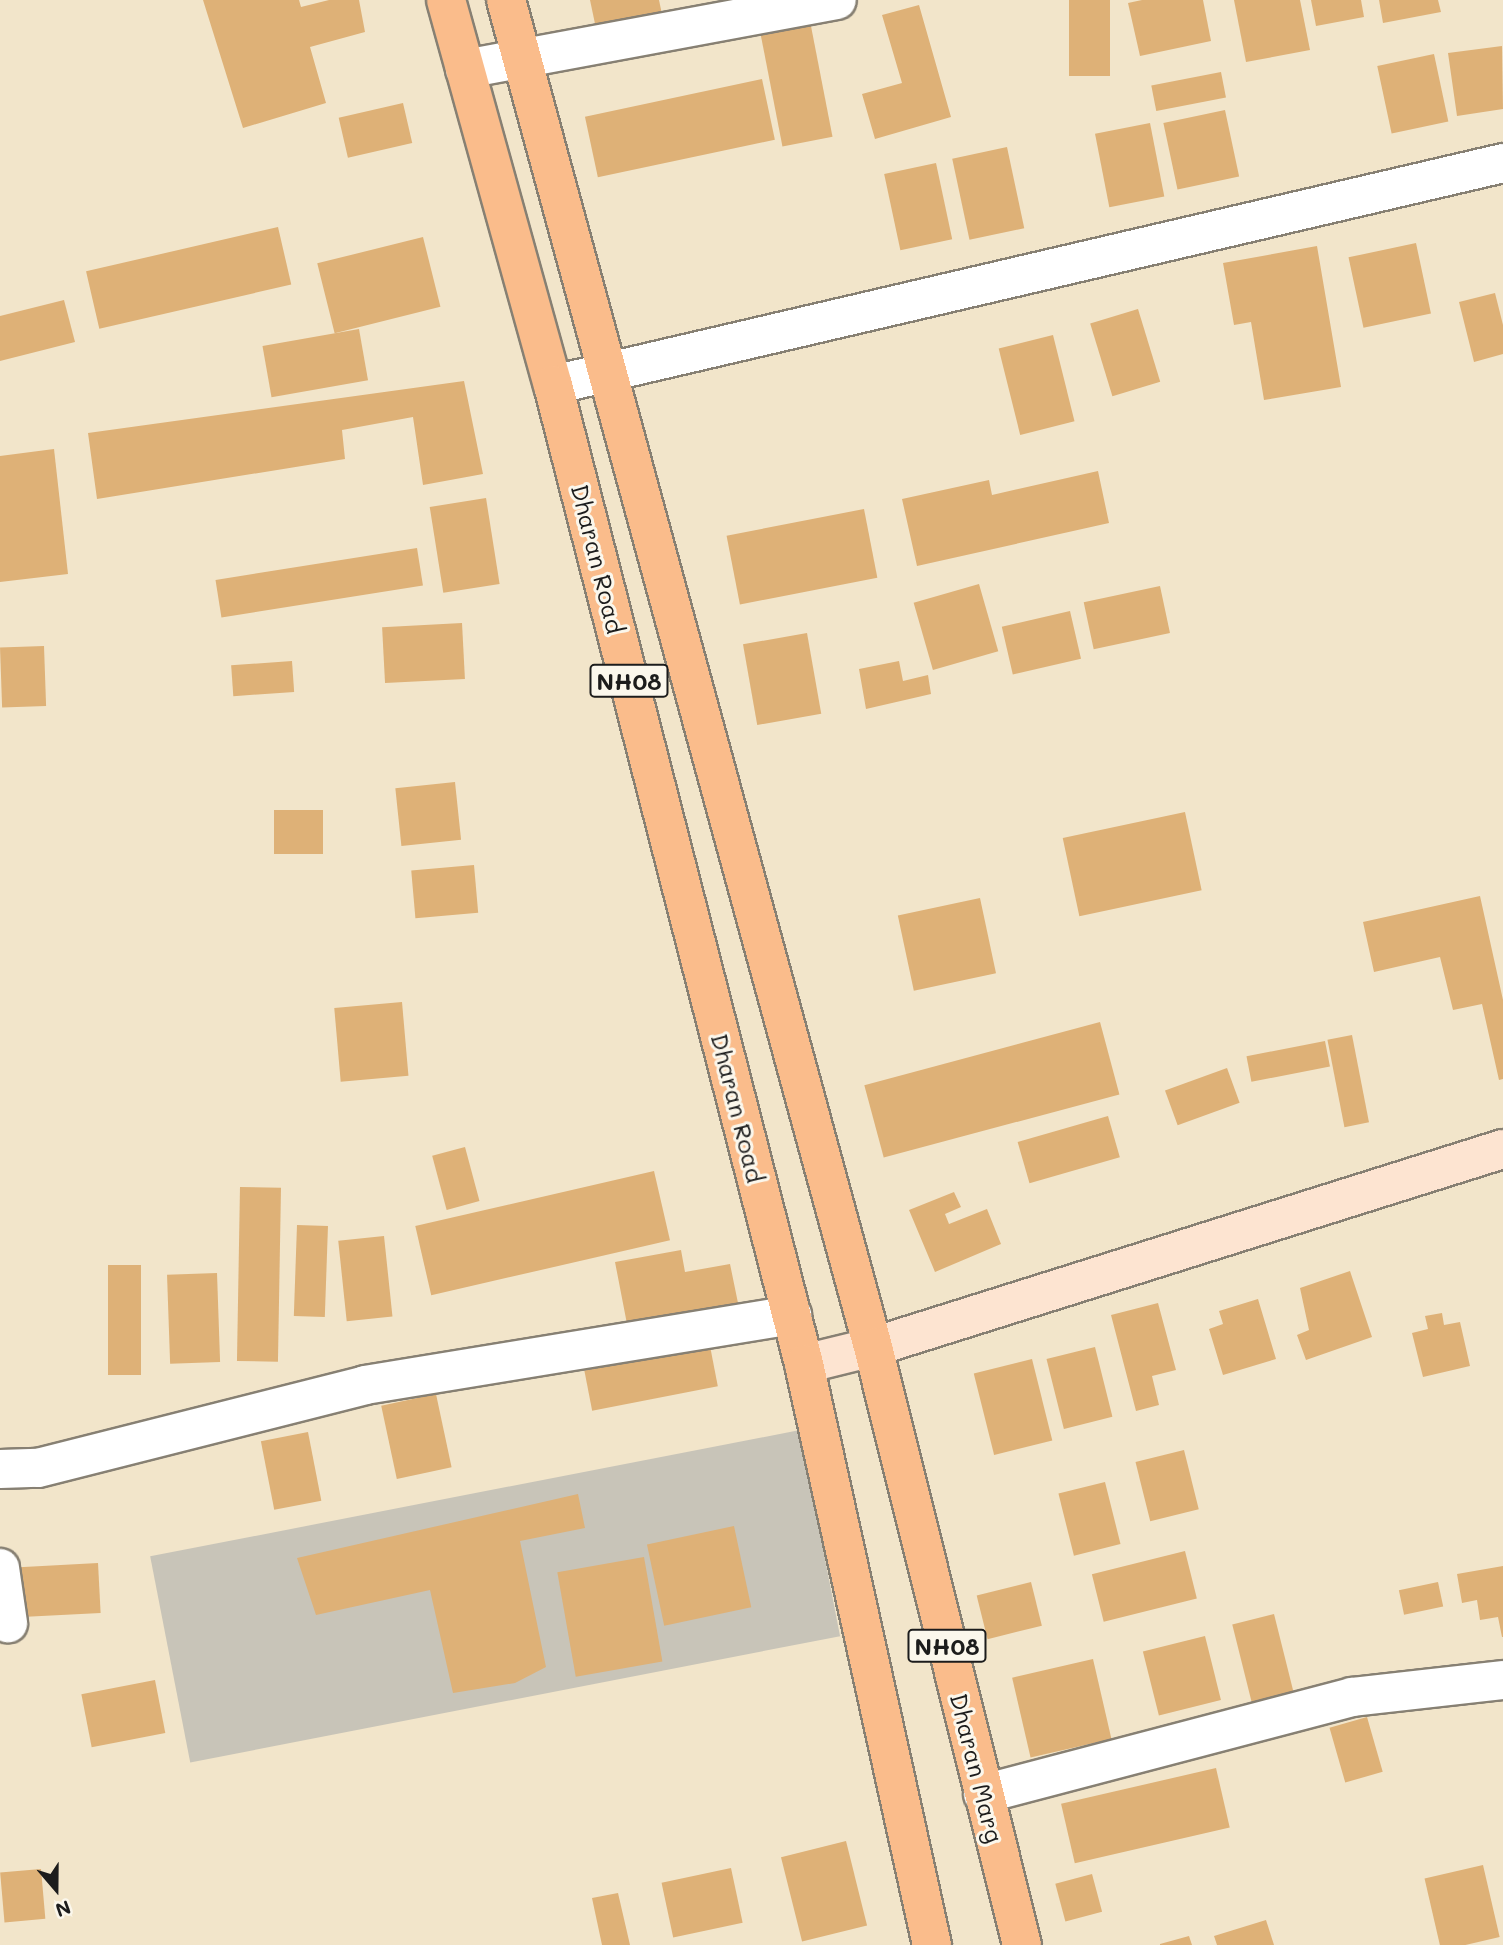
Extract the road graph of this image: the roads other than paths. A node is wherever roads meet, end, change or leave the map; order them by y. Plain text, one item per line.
1 (446, 0) edge
2 (506, 0) edge
3 (837, 0) edge
4 (522, 58) junction
5 (465, 68) junction
6 (1503, 163) edge
7 (610, 372) junction
8 (553, 385) junction
9 (1503, 1149) edge
10 (792, 1315) junction
11 (873, 1347) junction
12 (804, 1364) junction
13 (0, 1469) edge
14 (0, 1568) edge
15 (8, 1623) dead end
16 (1503, 1679) edge
17 (984, 1794) junction
18 (926, 1944) edge
19 (1022, 1945) edge

1 - 5 main road, Dharan Road / NH08
2 - 4 main road, NH08
3 - 4 street
4 - 5 street
4 - 7 main road, NH08
5 - 8 main road, Dharan Road / NH08
6 - 7 street
7 - 8 street
7 - 11 main road, NH08
8 - 10 main road, Dharan Road / NH08
9 - 11 main road
10 - 12 main road, Dharan Road / NH08
10 - 13 street
11 - 12 main road
11 - 17 main road, Dharan Marg / NH08
12 - 18 main road, NH08
14 - 15 street
16 - 17 street
17 - 19 main road, Dharan Marg / NH08

